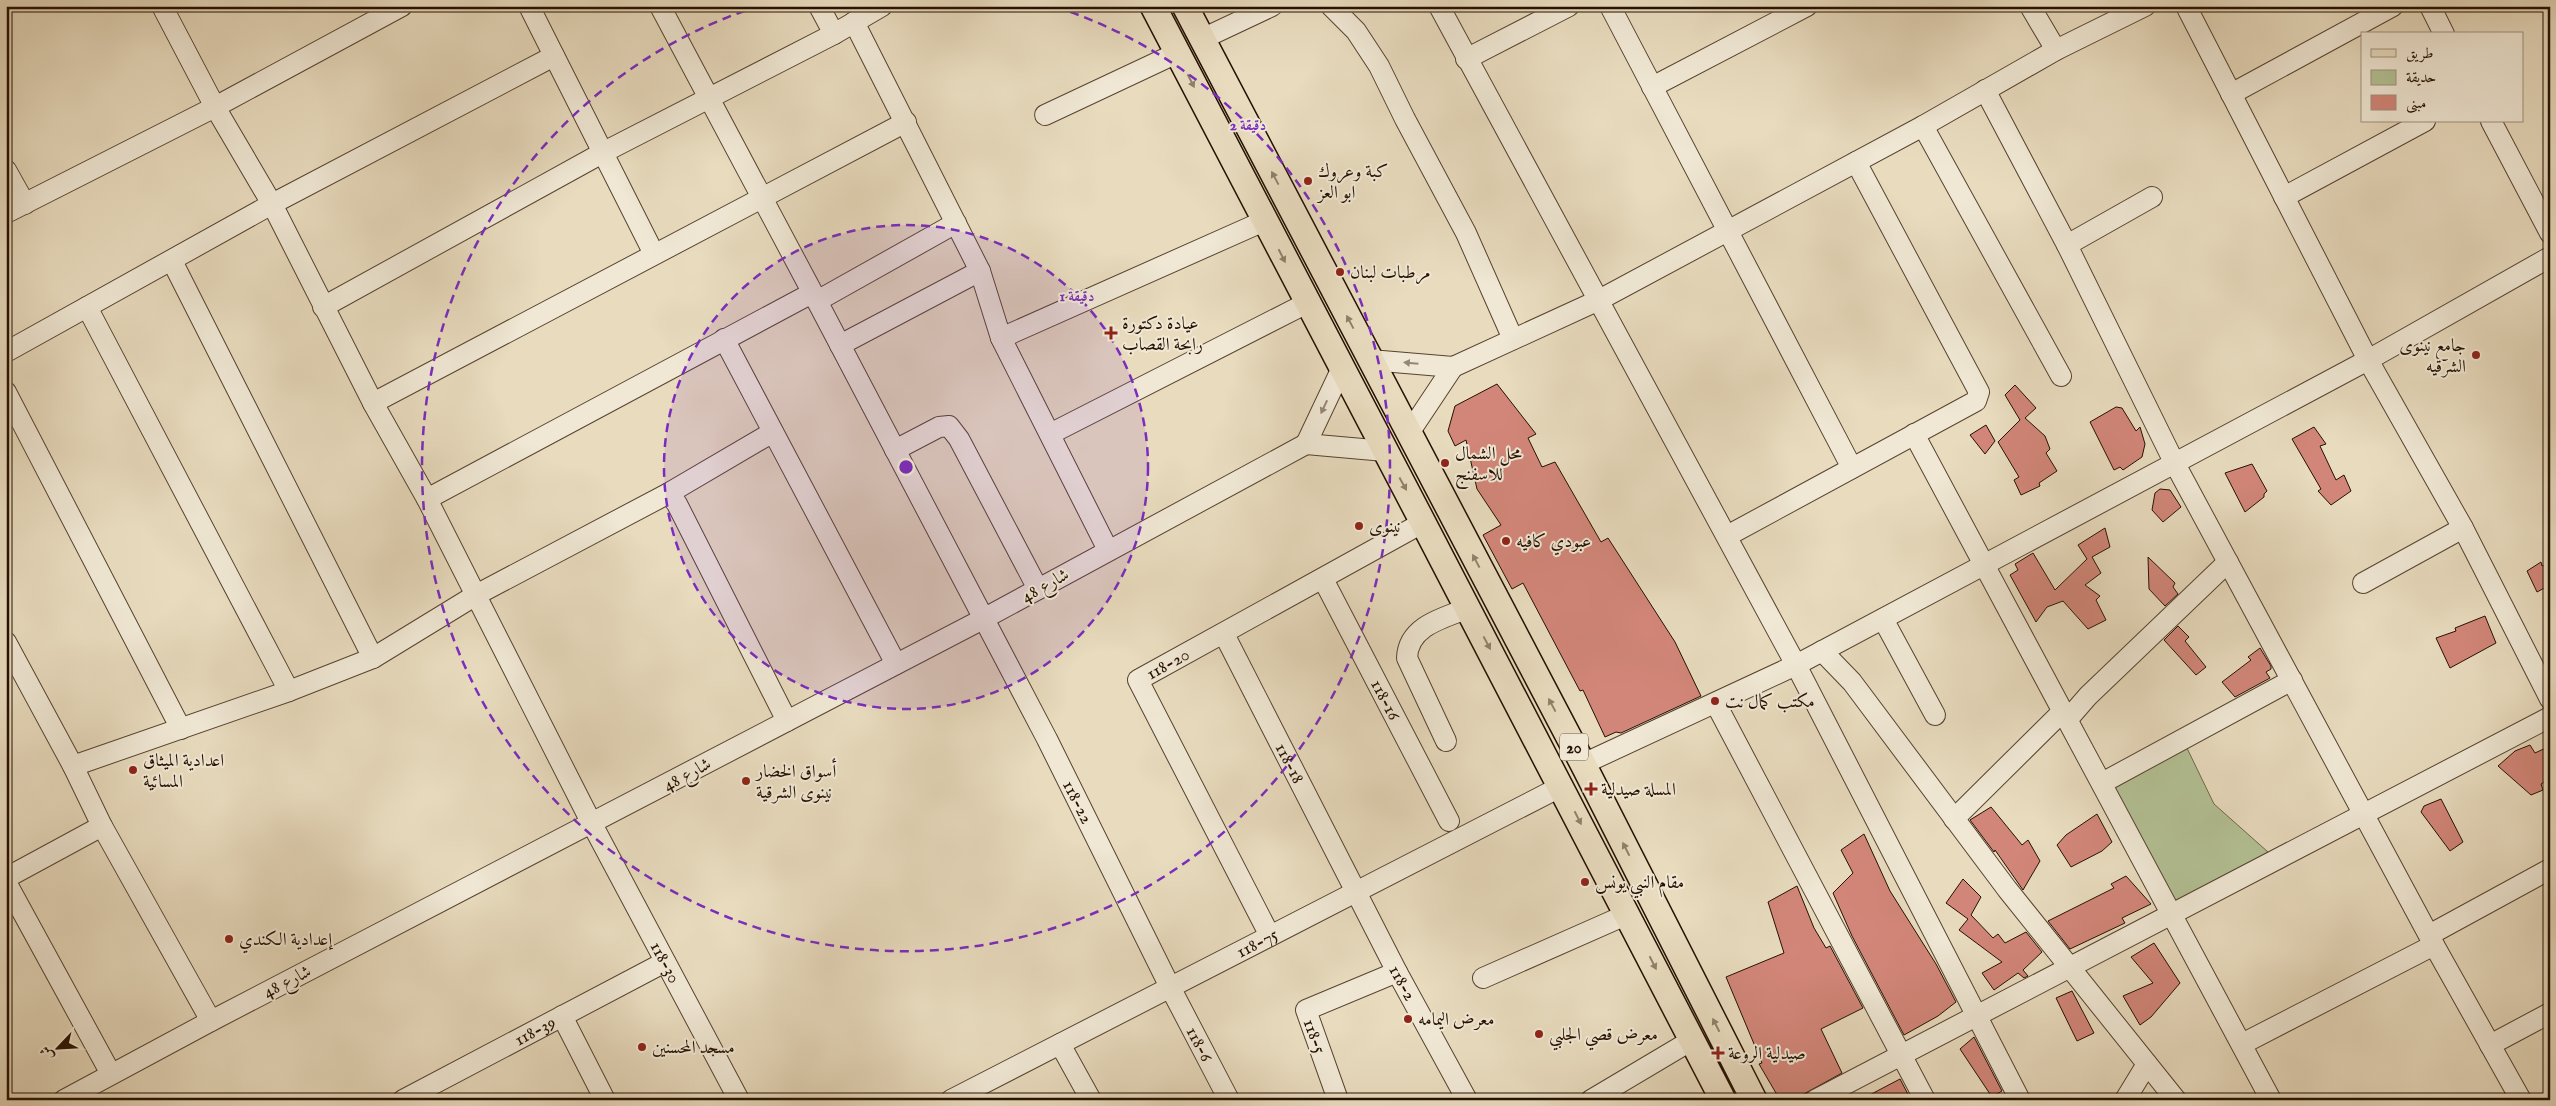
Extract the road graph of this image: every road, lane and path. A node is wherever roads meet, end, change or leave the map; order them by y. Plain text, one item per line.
1 (162, 6) edge
2 (402, 6) edge
3 (529, 6) edge
4 (660, 6) edge
5 (819, 6) edge
6 (882, 6) edge
7 (1153, 6) edge
8 (1185, 6) edge
9 (1272, 6) edge
10 (1330, 6) edge
11 (1439, 6) edge
12 (1569, 6) edge
13 (1610, 6) edge
14 (1807, 6) edge
15 (2030, 6) edge
16 (2145, 6) edge
17 (2186, 6) edge
18 (2393, 6) edge
19 (2430, 6) edge
20 (854, 22) junction
21 (2443, 32) edge
22 (834, 34) junction
23 (1202, 38) junction
24 (2056, 50) junction
25 (1177, 53) junction
26 (554, 56) junction
27 (1466, 59) junction
28 (1652, 88) junction
29 (1985, 90) junction
30 (2231, 94) junction
31 (710, 98) junction
32 (215, 107) junction
33 (1045, 115) dead end
34 (906, 122) junction
35 (2423, 122) edge
36 (2492, 122) edge
37 (1923, 126) junction
38 (604, 152) junction
39 (1856, 162) junction
40 (6, 170) edge
41 (762, 197) junction
42 (2152, 197) dead end
43 (2284, 197) junction
44 (25, 204) junction
45 (272, 204) junction
46 (6, 213) edge
47 (1264, 221) junction
48 (956, 223) junction
49 (1726, 231) junction
50 (2550, 233) edge
51 (2068, 246) junction
52 (654, 254) junction
53 (2550, 257) edge
54 (172, 261) junction
55 (980, 271) junction
56 (815, 297) junction
57 (1599, 300) junction
58 (1307, 303) junction
59 (87, 307) junction
60 (323, 307) junction
61 (1001, 338) junction
62 (724, 339) junction
63 (1513, 339) junction
64 (840, 346) junction
65 (6, 352) edge
66 (1370, 360) junction
67 (2368, 360) junction
68 (1453, 367) junction
69 (1341, 370) junction
70 (2061, 376) dead end
71 (6, 392) edge
72 (373, 402) junction
73 (773, 432) junction
74 (1409, 433) junction
75 (1050, 434) junction
76 (1914, 434) junction
77 (1306, 444) junction
78 (895, 450) junction
79 (1384, 451) junction
80 (2174, 462) junction
81 (1852, 468) junction
82 (668, 493) junction
83 (427, 499) junction
84 (1424, 522) junction
85 (2463, 528) junction
86 (1727, 536) junction
87 (1108, 550) junction
88 (2228, 562) junction
89 (1985, 565) junction
90 (1323, 579) junction
91 (2363, 584) dead end
92 (1038, 588) junction
93 (476, 595) junction
94 (1469, 608) junction
95 (983, 619) junction
96 (1883, 619) junction
97 (1224, 634) junction
98 (6, 642) edge
99 (1822, 651) junction
100 (374, 658) junction
101 (896, 664) junction
102 (1796, 665) junction
103 (2292, 680) junction
104 (289, 690) junction
105 (2550, 699) edge
106 (1716, 704) junction
107 (1935, 715) dead end
108 (2066, 715) junction
109 (2550, 717) edge
110 (787, 721) junction
111 (181, 729) junction
112 (1446, 740) dead end
113 (1583, 764) junction
114 (73, 766) junction
115 (2102, 783) junction
116 (1562, 786) junction
117 (2365, 814) junction
118 (1954, 819) junction
119 (1449, 822) dead end
120 (592, 824) junction
121 (102, 826) junction
122 (2550, 869) edge
123 (6, 880) edge
124 (1356, 892) junction
125 (1628, 914) junction
126 (2173, 914) junction
127 (1270, 936) junction
128 (2431, 940) junction
129 (665, 962) junction
130 (2070, 968) junction
131 (1397, 972) junction
132 (1483, 978) dead end
133 (1170, 987) junction
134 (2550, 1013) edge
135 (562, 1016) junction
136 (1977, 1017) junction
137 (210, 1021) junction
138 (1692, 1040) junction
139 (1060, 1044) junction
140 (2242, 1044) junction
141 (2490, 1045) junction
142 (1902, 1056) junction
143 (2147, 1064) junction
144 (111, 1074) junction
145 (96, 1092) edge
146 (965, 1097) edge
147 (64, 1100) edge
148 (403, 1100) edge
149 (605, 1100) edge
150 (739, 1100) edge
151 (1091, 1100) edge
152 (1229, 1100) edge
153 (1338, 1100) edge
154 (1467, 1100) edge
155 (1591, 1100) edge
156 (1723, 1100) edge
157 (1754, 1100) edge
158 (1815, 1100) edge
159 (1925, 1100) edge
160 (2020, 1100) edge
161 (2125, 1100) edge
162 (2176, 1100) edge
163 (2271, 1100) edge
164 (2521, 1100) edge

1 - 32 street, 118-30
2 - 32 street
3 - 26 street
4 - 31 street, 118-22
5 - 22 street
6 - 20 street
7 - 25 main road
8 - 23 main road
9 - 23 street
10 - 63 street
11 - 27 street
12 - 27 street
13 - 28 street
14 - 28 street
15 - 24 street
16 - 24 street
17 - 30 street
18 - 30 street
19 - 21 street
20 - 22 street
20 - 34 street
22 - 31 street
66 -> 23 main road
24 - 29 street
25 - 33 street
25 -> 47 main road
26 - 38 street
26 - 45 street
27 - 57 street
28 - 49 street
29 - 37 street
29 - 51 street
30 - 43 street
31 - 38 street
31 - 41 street, 118-22
32 - 44 street
32 - 45 street, 118-30
34 - 41 street
34 - 48 street
35 - 43 street
36 - 50 street
37 - 39 street
37 - 70 street
38 - 52 street
38 - 60 street
39 - 49 street
39 - 76 street
40 - 44 street
41 - 52 street
41 - 56 street, 118-22
42 - 51 street
43 - 67 street
44 - 46 street
45 - 54 street
45 - 60 street, 118-30
47 -> 58 main road
47 - 61 street
48 - 55 street
48 - 56 street
49 - 57 street
49 - 81 street
51 - 80 street
52 - 72 street
53 - 67 street
54 - 59 street
54 - 100 street
55 - 61 street
55 - 64 street
56 - 62 street
56 - 64 street, 118-22
57 - 63 street
57 - 86 street
58 - 69 main road
58 - 75 street
59 - 65 street
59 - 104 street
60 - 72 street, 118-30
61 - 75 street
62 - 73 street
62 - 83 street
63 - 68 street
64 - 78 street, 118-22
68 -> 66 street
66 - 74 main road, 20
67 - 80 street
67 - 85 street
68 - 74 street
69 -> 77 street
69 - 79 main road, 20
71 - 111 street
72 - 83 street, 118-30
73 - 82 street
73 - 101 street
113 -> 74 main road, 20
75 - 87 street
76 - 81 street
76 - 89 street
77 - 79 street
77 - 87 street, شارع 48
78 - 92 street
78 - 95 street, 118-22
79 -> 84 main road, 20
80 - 88 street
80 - 89 street
81 - 86 street
82 - 93 street
82 - 110 street
83 - 93 street, 118-30
84 - 90 street, 118-20
84 - 94 main road, 20
85 - 91 street
85 - 105 street
86 - 102 street
87 - 92 street, شارع 48
88 - 103 street
88 - 108 street
89 - 96 street
89 - 108 street
90 - 97 street, 118-20
90 - 119 street, 118-16
92 - 95 street, شارع 48
93 - 100 street
93 - 120 street, 118-30
94 - 112 street
94 -> 116 main road, 20
95 - 101 street, شارع 48
95 - 133 street, 118-22
96 - 99 street
96 - 107 street
97 - 124 street, 118-18
97 - 127 street, 118-20
98 - 114 street
99 - 102 street
99 - 118 street
100 - 104 street
101 - 110 street, شارع 48
102 - 106 street
102 - 136 street
103 - 115 street
103 - 117 street
104 - 111 street
106 - 113 street
106 - 142 street
108 - 115 street
108 - 118 street
109 - 117 street
110 - 120 street, شارع 48
111 - 114 street
157 -> 113 main road, 20
114 - 121 street
115 - 126 street
116 - 124 street, 118-75
116 -> 125 main road, 20
117 - 126 street
117 - 128 street
118 - 130 street
120 - 129 street, 118-30
120 - 137 street, شارع 48
121 - 123 street
121 - 137 street
122 - 128 street
123 - 144 street
124 - 127 street, 118-75
124 - 131 street, 118-2
125 - 132 street
125 -> 138 main road, 20
126 - 130 street
126 - 140 street
127 - 133 street, 118-75
128 - 140 street
128 - 141 street
129 - 135 street, 118-39
129 - 150 street, 118-30
130 - 136 street
130 - 143 street
131 - 153 street, 118-5
131 - 154 street, 118-2
133 - 139 street, 118-75
133 - 152 street, 118-6
134 - 141 street
135 - 148 street, 118-39
135 - 149 street
136 - 142 street
136 - 160 street
137 - 144 street, شارع 48
138 - 155 street
138 - 156 main road, 20
139 - 146 street, 118-75
139 - 151 street
140 - 163 street
141 - 164 street
142 - 158 street
142 - 159 street
143 - 161 street
143 - 162 street
144 - 145 street, شارع 48
145 - 147 street, شارع 48

